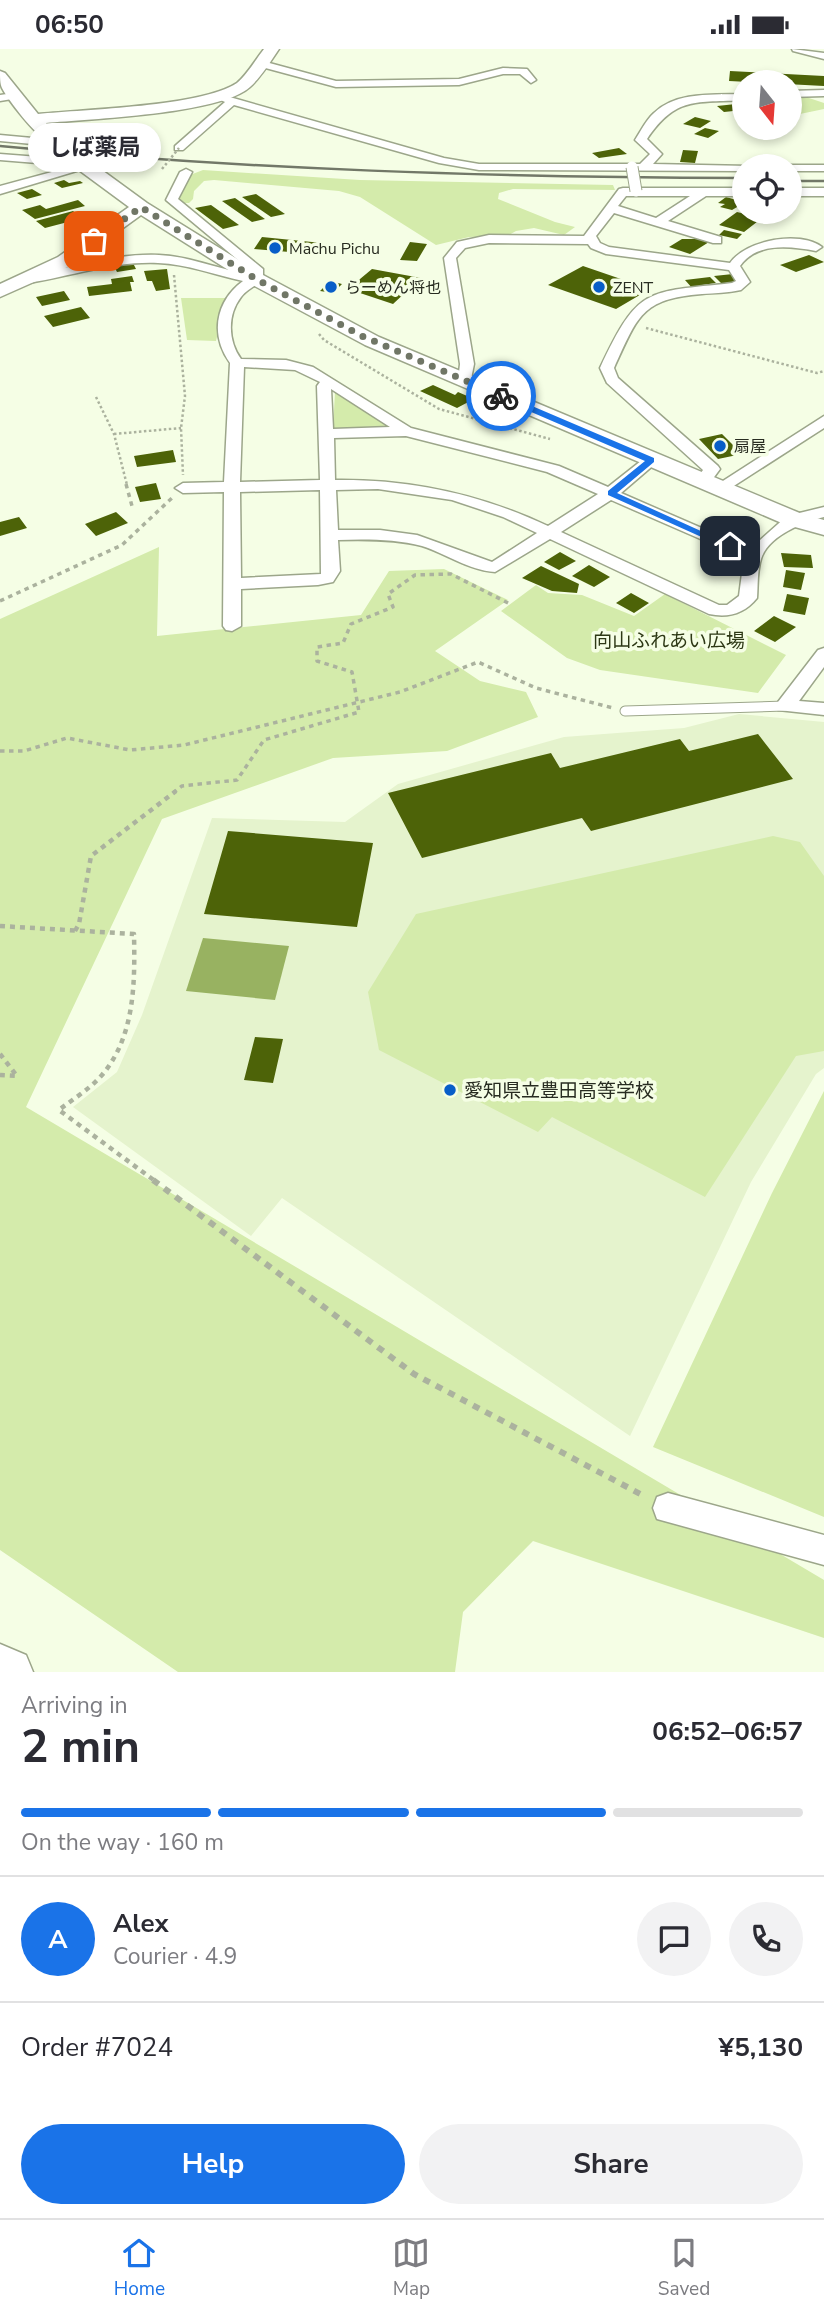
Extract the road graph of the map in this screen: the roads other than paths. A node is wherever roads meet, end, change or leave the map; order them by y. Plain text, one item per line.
1 (272, 49) edge
2 (797, 49) edge
3 (824, 56) edge
4 (262, 64) junction
5 (0, 76) edge
6 (531, 80) dead end
7 (824, 93) edge
8 (802, 94) edge
9 (7, 97) edge
10 (732, 98) edge
11 (226, 99) junction
12 (32, 119) junction
13 (0, 138) edge
14 (54, 142) junction
15 (179, 148) road end
16 (0, 157) edge
17 (81, 164) junction
18 (638, 167) junction
19 (732, 167) edge
20 (802, 168) edge
21 (824, 168) edge
22 (186, 172) dead end
23 (0, 190) edge
24 (635, 191) junction
25 (703, 191) junction
26 (732, 192) edge
27 (802, 192) edge
28 (824, 192) edge
29 (141, 207) junction
30 (611, 208) junction
31 (658, 222) junction
32 (590, 240) junction
33 (718, 240) dead end
34 (816, 247) dead end
35 (733, 267) junction
36 (29, 279) junction
37 (256, 279) junction
38 (0, 291) edge
39 (237, 363) junction
40 (465, 381) junction
41 (330, 382) junction
42 (824, 421) edge
43 (406, 431) junction
44 (325, 434) junction
45 (651, 460) junction
46 (330, 484) junction
47 (711, 485) junction
48 (232, 486) junction
49 (183, 488) road end
50 (611, 493) junction
51 (824, 512) edge
52 (793, 519) junction
53 (824, 528) edge
54 (550, 533) junction
55 (331, 535) junction
56 (753, 556) junction
57 (232, 584) junction
58 (232, 626) dead end
59 (824, 654) edge
60 (785, 706) junction
61 (824, 709) edge
62 (625, 712) road end
63 (668, 1508) road end
64 (824, 1550) edge
65 (0, 1668) edge
66 (9, 1672) edge

1 - 4 street
2 - 3 street
4 - 6 street
4 - 11 street
5 - 9 street
7 - 8 street
9 - 12 street
10 - 18 street
11 - 12 street
11 - 15 street
11 - 18 street
12 - 14 street
13 - 14 street
14 - 17 street, bridge
16 - 17 street
17 - 23 street
17 - 29 street
18 - 19 street
18 - 24 street, bridge
20 - 21 street
22 - 37 street
24 - 25 street
24 - 30 street
25 - 26 street
25 - 31 street
27 - 28 street
29 - 36 street
29 - 37 street
30 - 31 street
30 - 32 street
31 - 33 street
32 - 35 street
32 - 40 street
34 - 35 street
35 - 47 street
36 - 37 street
36 - 38 street
37 - 39 street
37 - 40 street
39 - 41 street
39 - 48 street
40 - 45 street
41 - 43 street
41 - 44 street
42 - 47 street
43 - 44 street
43 - 50 street
44 - 46 street
45 - 47 street
45 - 50 street
46 - 48 street
46 - 54 street
46 - 55 street
47 - 52 street
48 - 49 street
48 - 57 street
50 - 54 street
50 - 56 street
51 - 52 street
52 - 53 street
52 - 56 street
54 - 55 street
54 - 56 street
55 - 57 street
57 - 58 street
59 - 60 street
60 - 61 street
60 - 62 lane
63 - 64 street
65 - 66 street

